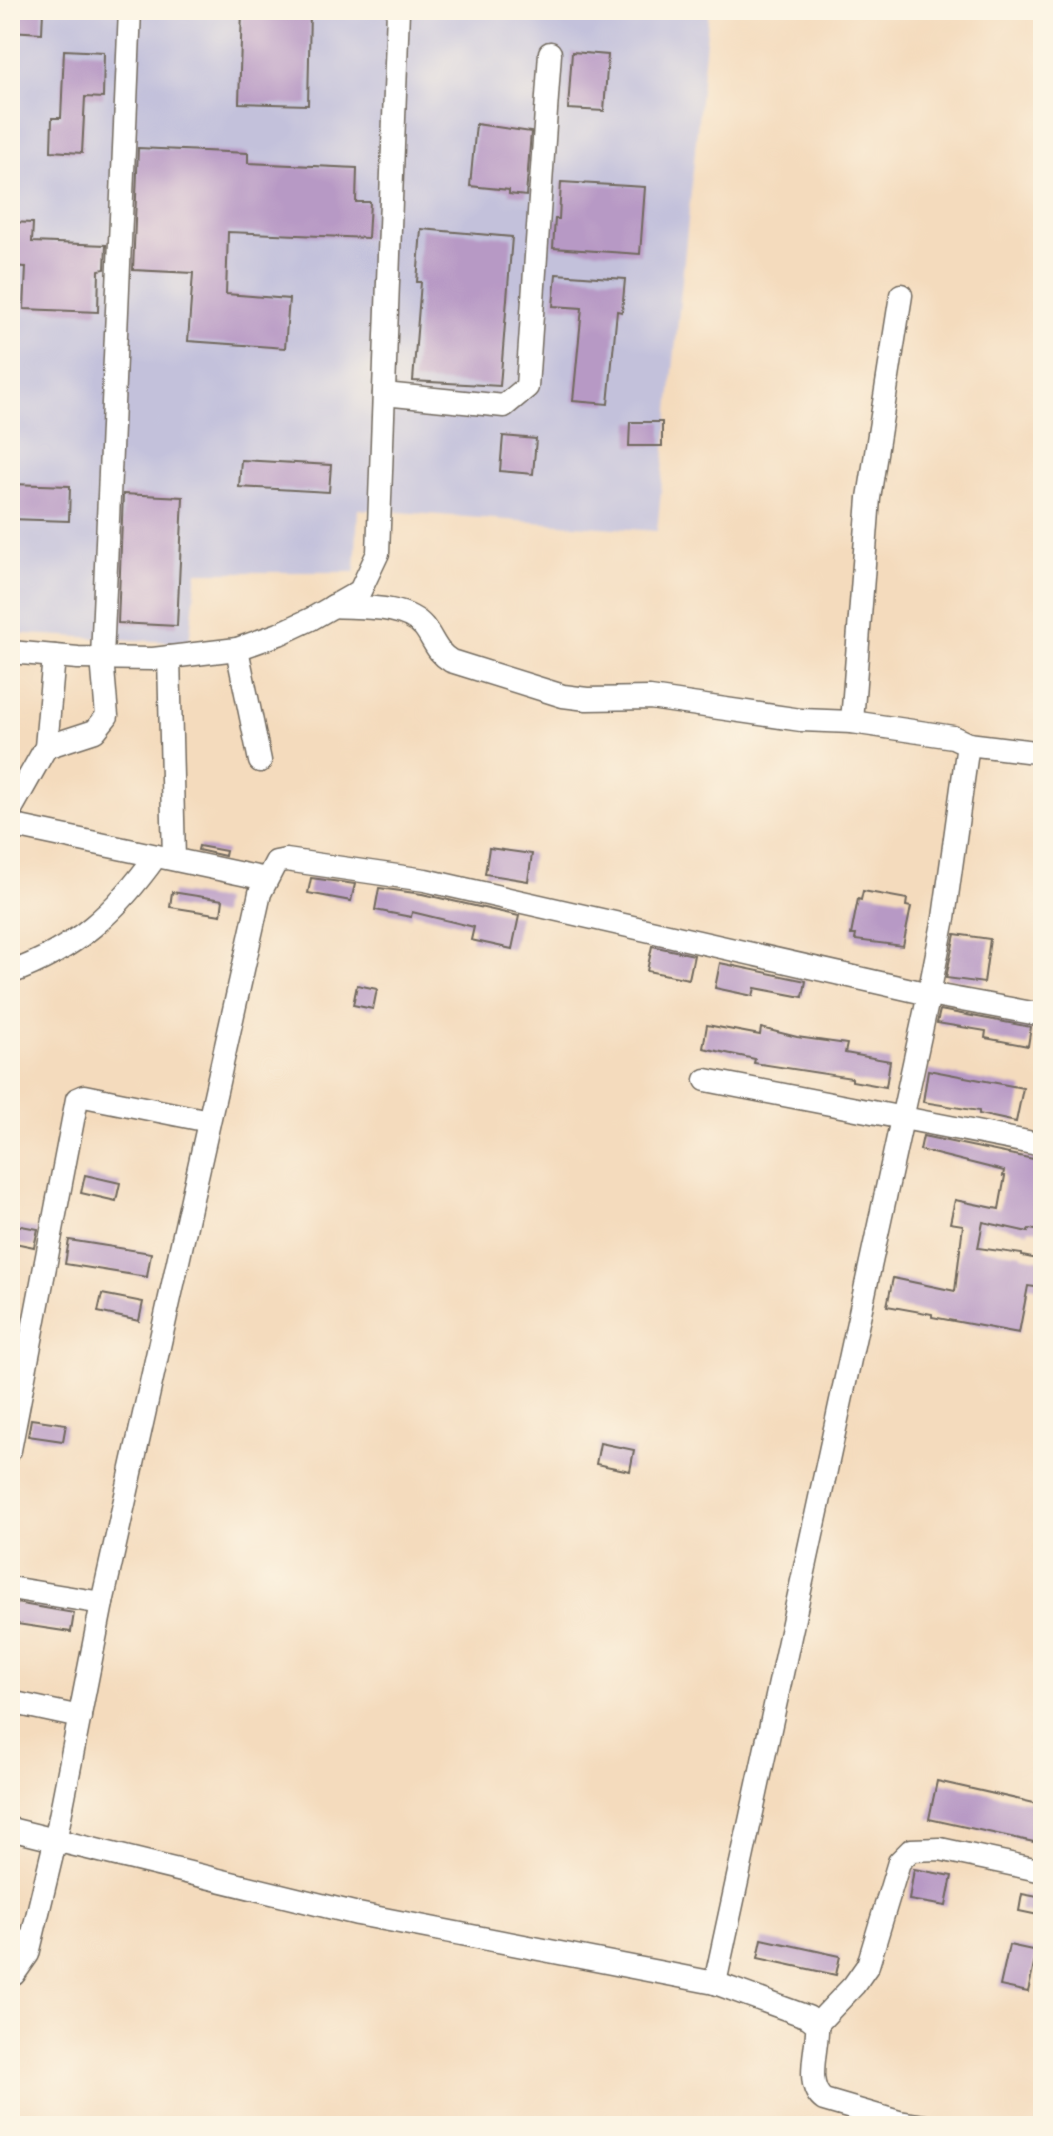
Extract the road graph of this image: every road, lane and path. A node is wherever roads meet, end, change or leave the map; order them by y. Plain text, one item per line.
1 (130, 10) edge
2 (398, 10) edge
3 (550, 53) dead end
4 (901, 295) dead end
5 (384, 394) junction
6 (333, 606) junction
7 (237, 649) junction
8 (10, 652) edge
9 (54, 656) junction
10 (169, 657) junction
11 (102, 658) junction
12 (852, 722) junction
13 (968, 744) junction
14 (46, 747) junction
15 (1043, 753) edge
16 (260, 761) dead end
17 (11, 812) edge
18 (165, 857) junction
19 (266, 879) junction
20 (10, 973) edge
21 (929, 994) junction
22 (1043, 1015) edge
23 (706, 1080) dead end
24 (902, 1117) junction
25 (209, 1121) junction
26 (1043, 1145) edge
27 (10, 1450) edge
28 (10, 1588) edge
29 (102, 1603) junction
30 (10, 1702) edge
31 (80, 1717) junction
32 (10, 1829) edge
33 (55, 1842) junction
34 (1043, 1871) edge
35 (10, 1974) edge
36 (715, 1983) junction
37 (817, 2024) junction
38 (925, 2126) edge

1 - 11 street
2 - 5 street
3 - 5 street
4 - 12 street
5 - 6 street
6 - 7 street
6 - 12 street
7 - 10 street
7 - 16 street
8 - 9 street
9 - 11 street
9 - 14 street
10 - 11 street
10 - 18 street
11 - 14 street
12 - 13 street
13 - 15 street
13 - 21 street
14 - 17 street
17 - 18 street
18 - 19 street
18 - 20 street
19 - 21 street
19 - 25 street
21 - 22 street
21 - 24 street
23 - 24 street
24 - 26 street
24 - 36 street
25 - 27 street
25 - 29 street
28 - 29 street
29 - 31 street
30 - 31 street
31 - 33 street
32 - 33 street
33 - 35 street
33 - 36 street
34 - 37 street
36 - 37 street
37 - 38 street

